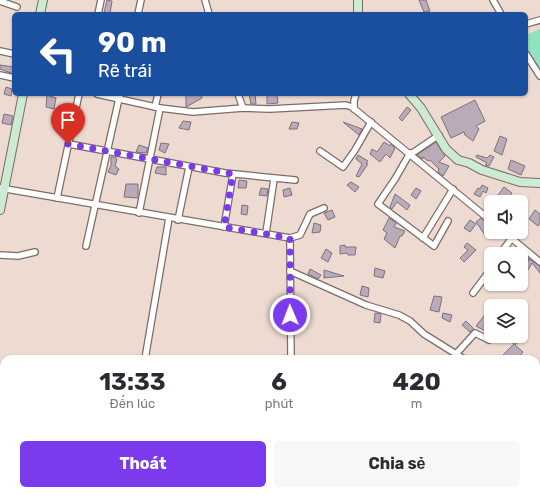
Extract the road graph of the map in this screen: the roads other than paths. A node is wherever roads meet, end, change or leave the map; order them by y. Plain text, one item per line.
1 (43, 0) edge
2 (101, 0) edge
3 (141, 0) edge
4 (206, 0) edge
5 (358, 0) edge
6 (493, 0) edge
7 (0, 1) edge
8 (17, 7) dead end
9 (40, 12) edge
10 (98, 12) edge
11 (138, 12) edge
12 (209, 12) edge
13 (358, 12) edge
14 (500, 12) edge
15 (540, 20) edge
16 (528, 23) edge
17 (0, 51) edge
18 (12, 54) edge
19 (528, 57) edge
20 (0, 75) edge
21 (540, 76) edge
22 (12, 78) edge
23 (23, 96) edge
24 (79, 96) edge
25 (120, 96) edge
26 (158, 96) edge
27 (239, 96) edge
28 (354, 96) edge
29 (355, 96) edge
30 (411, 96) edge
31 (346, 105) junction
32 (158, 107) junction
33 (243, 108) junction
34 (354, 109) junction
35 (371, 122) junction
36 (439, 136) junction
37 (68, 144) junction
38 (320, 151) dead end
39 (107, 152) junction
40 (410, 154) junction
41 (149, 160) junction
42 (189, 167) junction
43 (233, 174) junction
44 (274, 179) junction
45 (295, 180) dead end
46 (540, 183) edge
47 (2, 188) edge
48 (453, 189) junction
49 (58, 198) junction
50 (95, 205) junction
51 (324, 208) dead end
52 (0, 210) edge
53 (139, 213) junction
54 (484, 215) edge
55 (169, 218) junction
56 (178, 220) junction
57 (448, 221) dead end
58 (224, 227) junction
59 (266, 233) junction
60 (290, 238) junction
61 (423, 238) junction
62 (513, 239) edge
63 (86, 246) dead end
64 (35, 252) dead end
65 (0, 256) edge
66 (540, 262) edge
67 (290, 272) junction
68 (484, 278) edge
69 (473, 293) dead end
70 (484, 338) edge
71 (456, 354) joint
72 (146, 355) edge
73 (291, 355) edge

1 - 9 street
2 - 10 street
3 - 11 street
4 - 12 street
5 - 13 street
6 - 14 street
7 - 8 street
15 - 16 street
17 - 18 street
19 - 21 street
20 - 22 street
23 - 47 street
24 - 37 street
25 - 32 street
25 - 39 street
26 - 32 street
27 - 33 street
28 - 31 street
29 - 34 street
30 - 36 street
31 - 33 street
31 - 34 street
32 - 33 street
32 - 41 street
34 - 35 street
35 - 38 street
35 - 40 street
36 - 40 street
36 - 46 street
37 - 39 street
37 - 49 street
39 - 41 street
39 - 50 street
40 - 48 street
40 - 61 street
41 - 42 street
41 - 53 street
42 - 43 street
42 - 56 street
43 - 44 street
43 - 58 street
44 - 45 street
44 - 59 street
47 - 49 street
47 - 52 street
48 - 54 street
48 - 61 street
49 - 50 street
50 - 53 street
50 - 63 street
51 - 60 street
53 - 55 street
55 - 56 street
55 - 72 street
56 - 58 street
57 - 61 street
58 - 59 street
59 - 60 street
60 - 67 street
62 - 66 street
64 - 65 street
67 - 71 street
67 - 73 street
68 - 69 street
70 - 71 street

